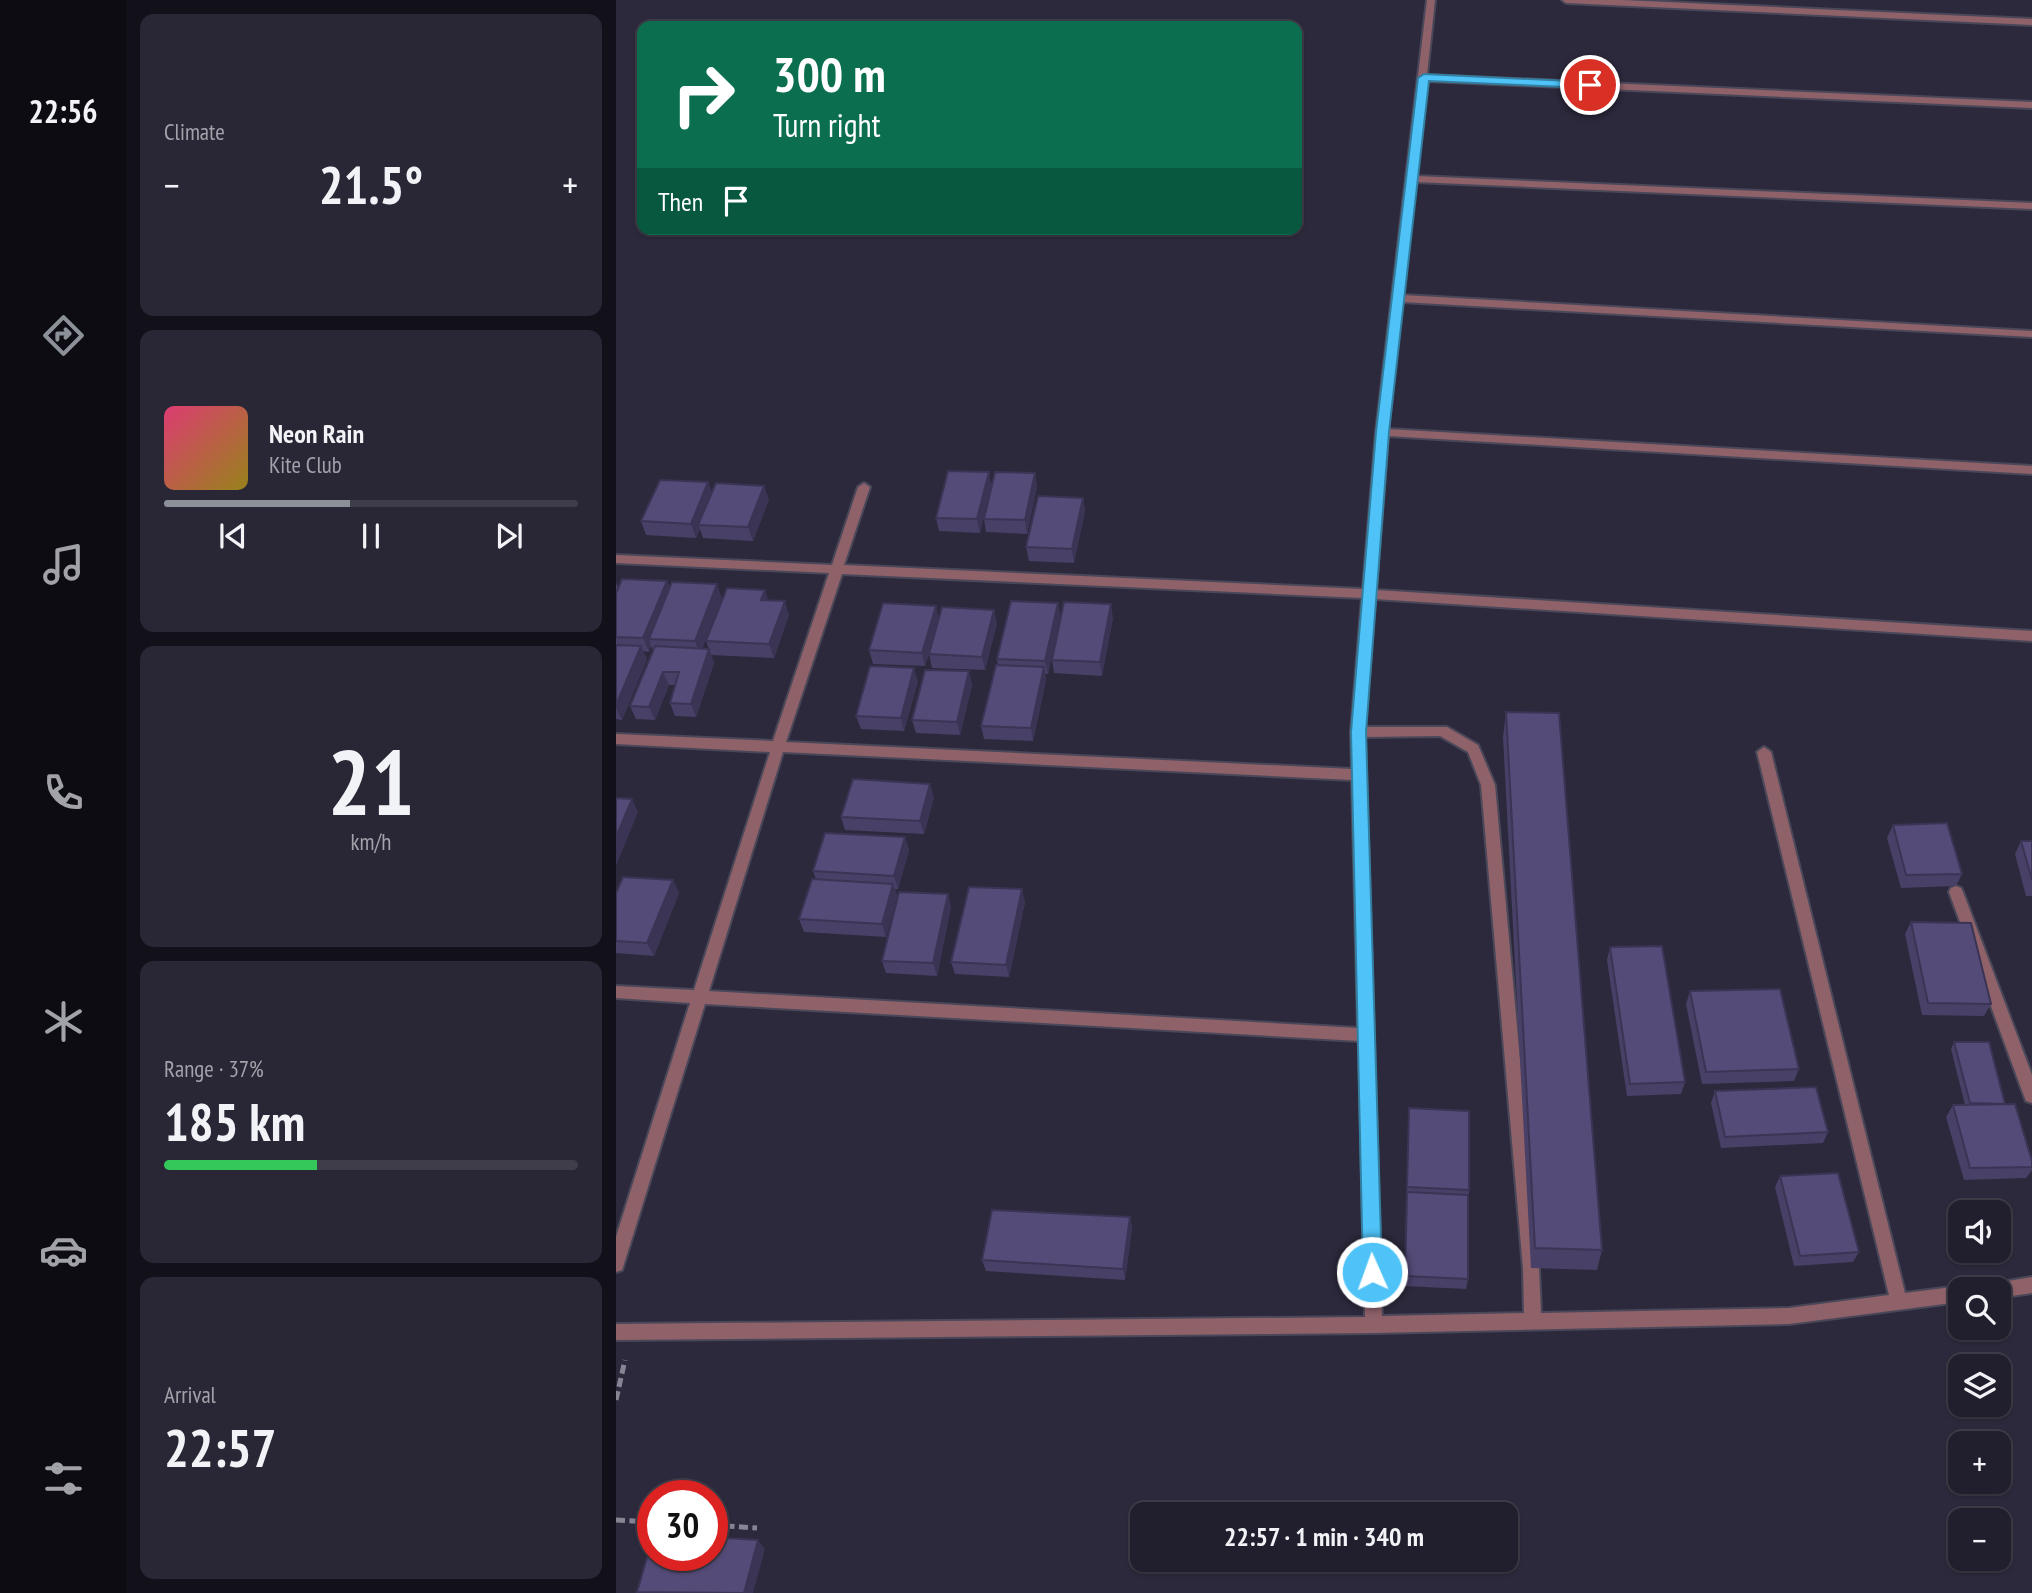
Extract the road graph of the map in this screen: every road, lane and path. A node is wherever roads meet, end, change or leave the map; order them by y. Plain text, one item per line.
1 (1431, 0) edge
2 (1566, 0) edge
3 (2032, 22) edge
4 (1424, 78) junction
5 (2032, 105) edge
6 (1412, 179) junction
7 (2032, 206) edge
8 (1398, 298) junction
9 (2032, 334) edge
10 (1382, 432) junction
11 (2032, 470) edge
12 (864, 487) dead end
13 (616, 559) edge
14 (836, 571) junction
15 (1369, 594) junction
16 (2032, 636) edge
17 (1358, 732) junction
18 (616, 739) edge
19 (778, 747) junction
20 (1764, 752) dead end
21 (1360, 775) junction
22 (1956, 892) edge
23 (616, 992) edge
24 (701, 997) junction
25 (1366, 1035) junction
26 (2032, 1096) edge
27 (616, 1264) edge
28 (2032, 1285) edge
29 (2011, 1288) edge
30 (1948, 1296) edge
31 (1899, 1302) junction
32 (1533, 1321) junction
33 (1374, 1325) junction
34 (624, 1331) edge
35 (616, 1400) edge
36 (616, 1520) edge
37 (637, 1521) edge
38 (728, 1526) edge
39 (757, 1528) dead end

1 - 4 street
2 - 3 street
4 - 5 street
4 - 6 street
6 - 7 street
6 - 8 street
8 - 9 street
8 - 10 street
10 - 11 street
10 - 15 street
12 - 14 street
13 - 14 street
14 - 15 street
14 - 19 street
15 - 16 street
15 - 17 street
17 - 21 street
17 - 32 street
18 - 19 street
19 - 21 street
19 - 24 street
20 - 31 street
21 - 25 street
22 - 26 street
23 - 24 street
24 - 25 street
24 - 27 street
25 - 33 street
28 - 29 street
30 - 31 street
31 - 32 street
32 - 33 street
33 - 34 street
34 - 35 path
36 - 37 path
38 - 39 path

